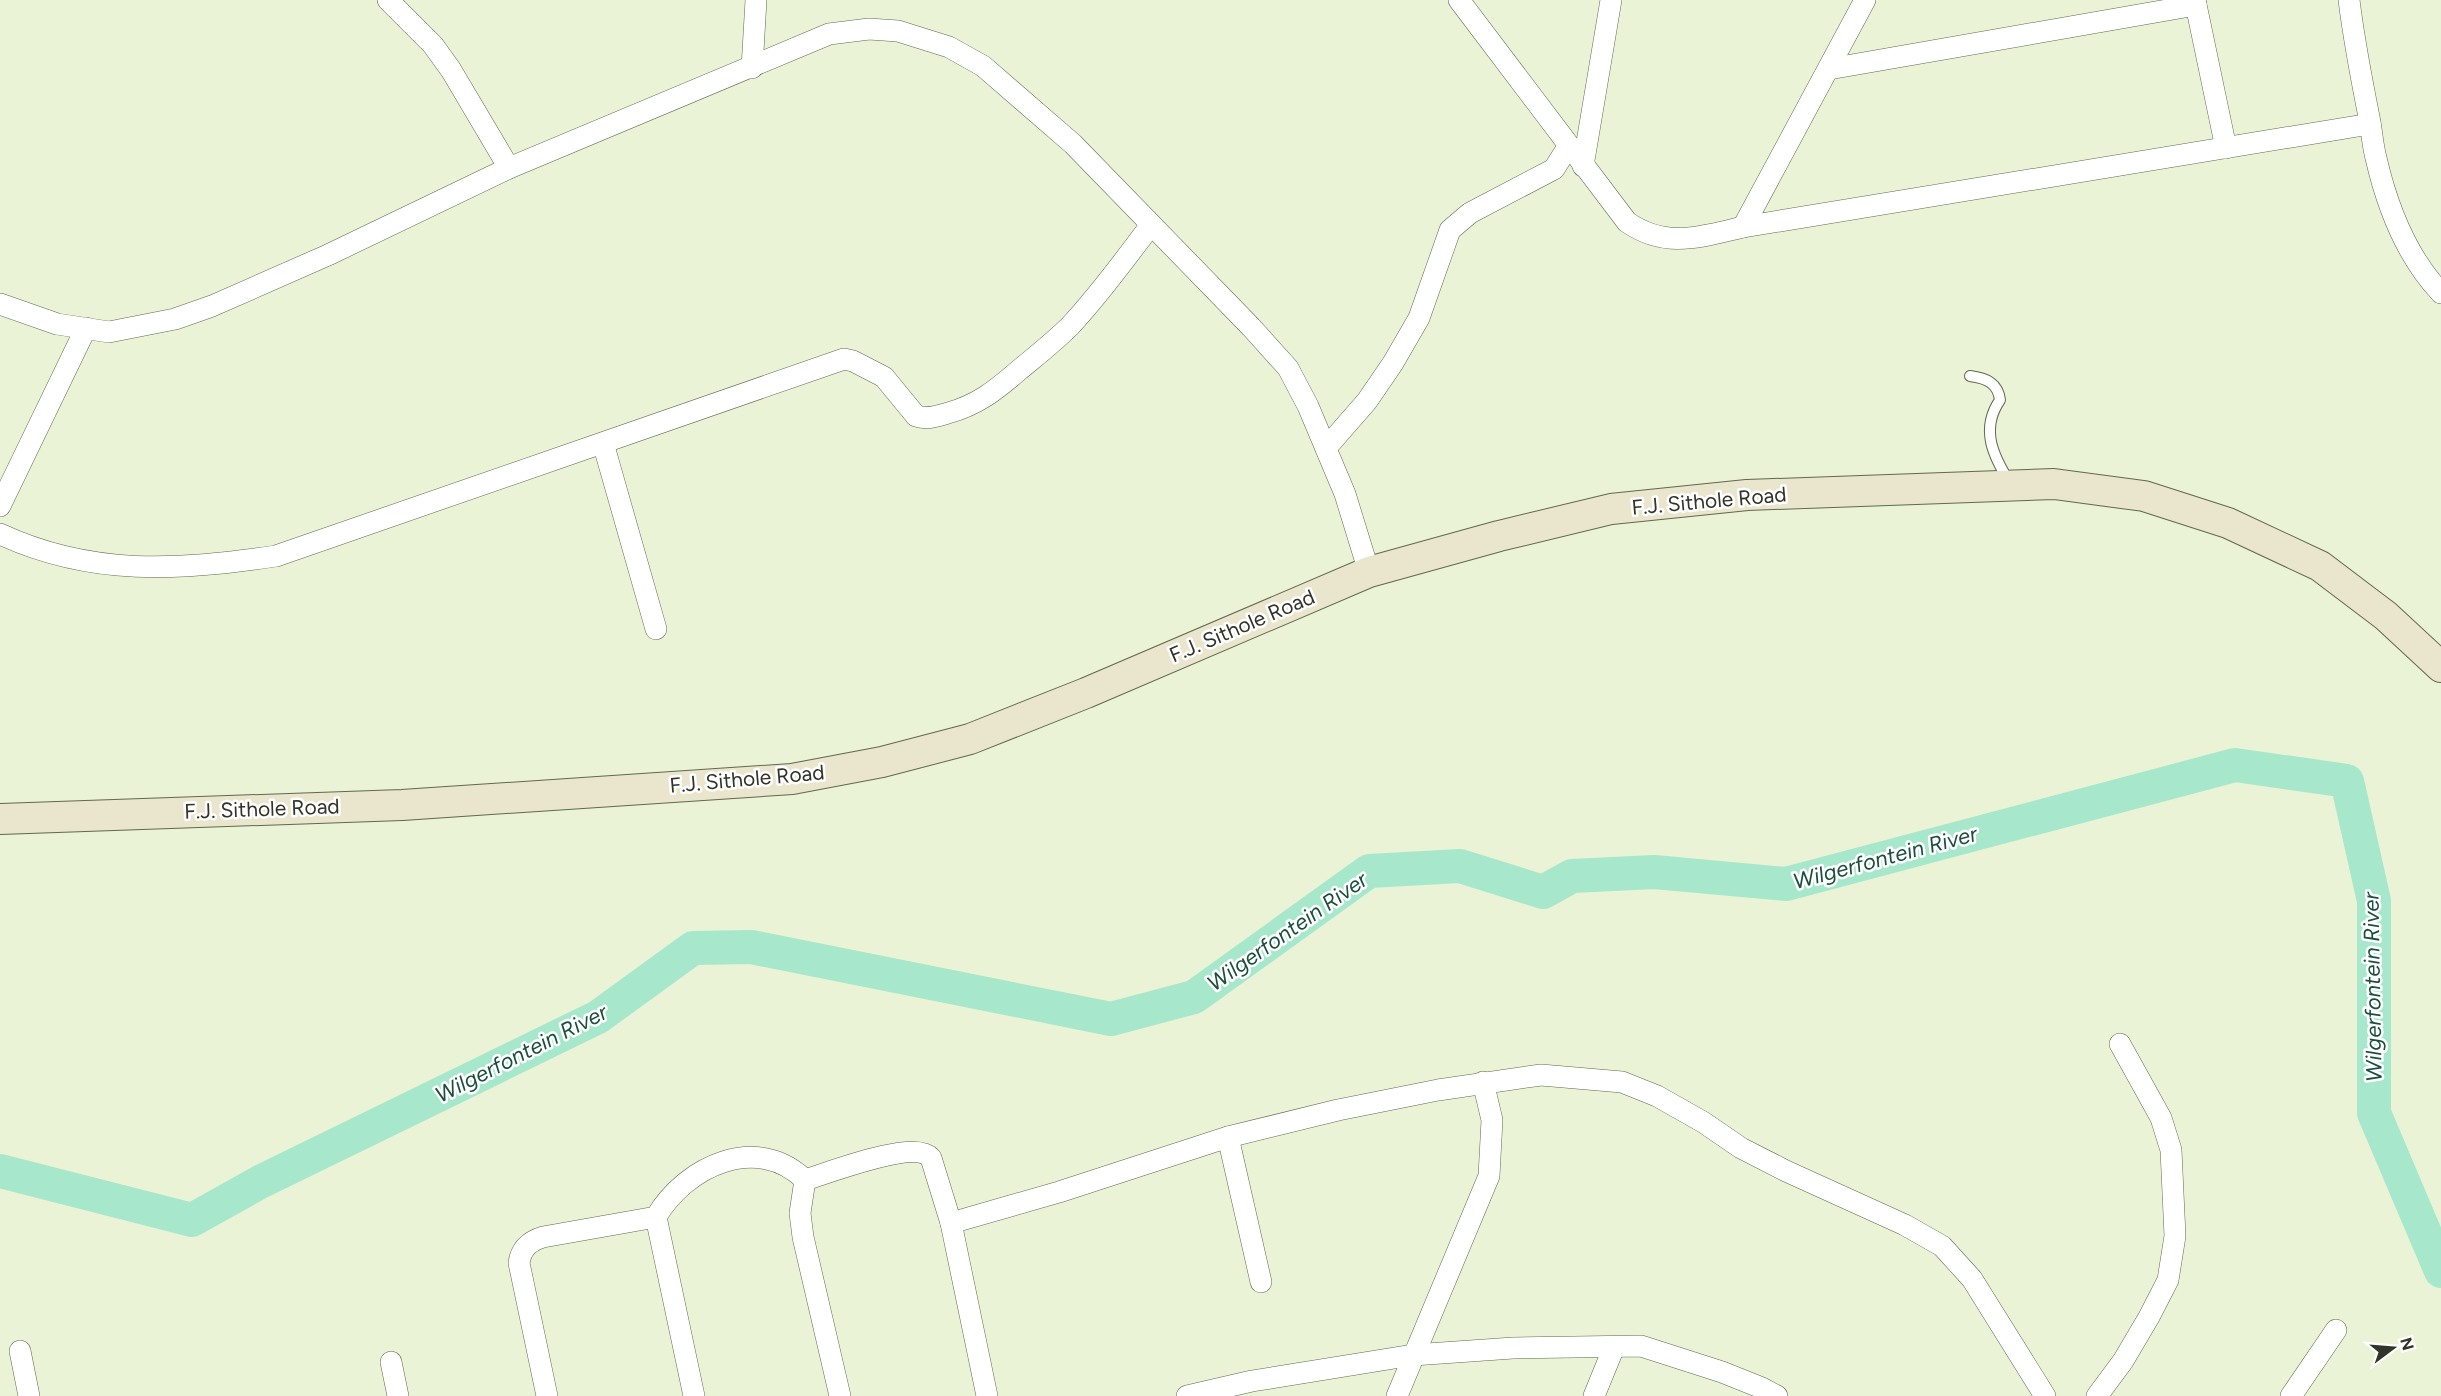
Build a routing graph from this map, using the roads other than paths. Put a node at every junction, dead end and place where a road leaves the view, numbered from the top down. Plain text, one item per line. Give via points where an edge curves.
1 (388, 0) edge
2 (756, 0) edge
3 (1611, 0) edge
4 (1865, 0) edge
5 (2349, 0) edge
6 (2196, 3) edge
7 (1468, 5) edge
8 (752, 68) junction
9 (1829, 69) junction
10 (2370, 124) junction
11 (1568, 147) junction
12 (2226, 148) junction
13 (1583, 166) junction
14 (509, 168) junction
15 (1151, 225) junction
16 (1743, 227) junction
17 (2441, 293) edge
18 (0, 304) edge
19 (86, 328) junction
20 (1970, 375) dead end
21 (603, 443) junction
22 (1326, 448) junction
23 (2012, 486) junction
24 (0, 506) edge
25 (0, 534) edge
26 (1369, 572) junction
27 (656, 629) dead end
28 (2441, 667) edge
29 (0, 819) edge
30 (2120, 1044) dead end
31 (1483, 1082) junction
32 (1228, 1137) junction
33 (805, 1180) junction
34 (656, 1217) junction
35 (951, 1223) junction
36 (1261, 1282) dead end
37 (2336, 1330) dead end
38 (1614, 1347) junction
39 (20, 1351) dead end
40 (1413, 1355) junction
41 (391, 1362) dead end
42 (29, 1396) edge
43 (398, 1396) edge
44 (548, 1396) edge
45 (694, 1396) edge
46 (840, 1396) edge
47 (987, 1396) edge
48 (1187, 1396) edge
49 (1397, 1396) edge
50 (1594, 1396) edge
51 (1776, 1396) edge
52 (2045, 1396) edge
53 (2097, 1396) edge
54 (2291, 1396) edge

1 - 14 street via 433,45
2 - 8 street
3 - 13 street
4 - 9 street
5 - 10 street
6 - 9 street
6 - 12 street
7 - 11 street
8 - 14 street
8 - 15 street via 829,34 869,28 898,31 949,47 982,66 1073,144
9 - 16 street
10 - 12 street
10 - 17 street via 2392,211 2410,252
11 - 13 street
11 - 22 street via 1554,169 1470,213 1450,230 1419,318 1367,401
12 - 16 street
13 - 16 street via 1627,222 1654,237 1693,239
14 - 19 street via 212,306 175,319 109,332
15 - 21 street via 1070,326 994,392 964,409 919,418 884,377 844,360
15 - 22 street via 1288,368
18 - 19 street via 57,324
19 - 24 street
20 - 23 lane via 1984,378 1999,391 2000,400 1989,425 1991,447
21 - 25 street via 276,556 238,562 125,568 32,549
21 - 27 street
22 - 26 street
23 - 26 street, F.J. Sithole Road via 1747,495 1611,509
23 - 28 street, F.J. Sithole Road via 2054,484 2144,495 2228,523 2320,566 2386,616
26 - 29 street, F.J. Sithole Road via 970,739 882,762 792,779 402,805
30 - 53 street via 2161,1118 2171,1150 2175,1236 2168,1280 2150,1317
31 - 32 street via 1338,1110
31 - 40 street via 1492,1120 1489,1176
31 - 52 street via 1541,1075 1622,1082 1657,1096 1786,1171 1905,1225 1942,1246 1972,1279
32 - 35 street
32 - 36 street
33 - 34 street via 782,1162 737,1157 687,1180
33 - 35 street via 894,1154 922,1152 931,1158
33 - 46 street via 800,1213 803,1237
34 - 44 street via 543,1237 528,1244 521,1253 519,1263
34 - 45 street
35 - 47 street
37 - 54 street
38 - 40 street via 1513,1348
38 - 50 street
38 - 51 street via 1641,1346 1677,1356
39 - 42 street
40 - 48 street via 1252,1381
40 - 49 street
41 - 43 street

